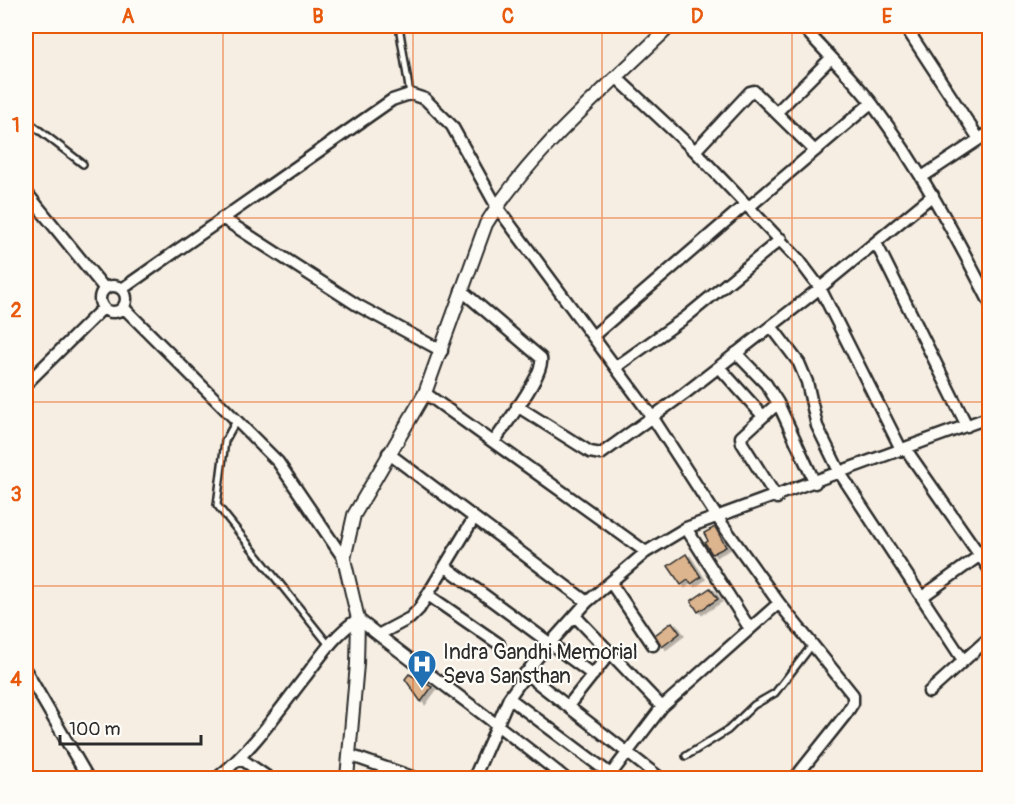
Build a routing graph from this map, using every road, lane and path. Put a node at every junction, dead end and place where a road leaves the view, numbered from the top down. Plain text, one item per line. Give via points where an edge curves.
1 (399, 26) edge
2 (670, 26) edge
3 (802, 26) edge
4 (905, 26) edge
5 (831, 58) junction
6 (617, 78) junction
7 (410, 94) junction
8 (871, 103) junction
9 (778, 111) junction
10 (26, 120) edge
11 (990, 132) edge
12 (979, 139) junction
13 (695, 151) junction
14 (815, 151) junction
15 (83, 164) dead end
16 (922, 177) junction
17 (26, 192) edge
18 (933, 195) junction
19 (747, 206) junction
20 (496, 207) junction
21 (222, 218) junction
22 (781, 238) junction
23 (876, 243) junction
24 (820, 288) junction
25 (105, 289) junction
26 (122, 289) junction
27 (461, 291) junction
28 (990, 303) edge
29 (103, 308) junction
30 (123, 308) junction
31 (771, 326) junction
32 (593, 336) junction
33 (442, 351) junction
34 (736, 353) junction
35 (616, 367) junction
36 (719, 367) junction
37 (26, 384) edge
38 (425, 393) junction
39 (778, 403) junction
40 (517, 406) junction
41 (763, 416) junction
42 (990, 417) edge
43 (653, 418) junction
44 (236, 421) junction
45 (967, 426) junction
46 (494, 442) junction
47 (903, 448) junction
48 (387, 453) junction
49 (840, 473) junction
50 (815, 483) junction
51 (777, 498) junction
52 (717, 517) junction
53 (474, 518) junction
54 (686, 528) junction
55 (646, 552) junction
56 (979, 556) junction
57 (344, 559) junction
58 (446, 567) junction
59 (990, 570) edge
60 (611, 584) junction
61 (428, 595) junction
62 (922, 597) junction
63 (587, 602) junction
64 (779, 603) junction
65 (575, 616) junction
66 (357, 619) junction
67 (750, 629) junction
68 (378, 635) junction
69 (990, 637) edge
70 (551, 643) junction
71 (499, 644) dead end
72 (813, 644) junction
73 (329, 645) junction
74 (653, 645) dead end
75 (610, 653) junction
76 (963, 660) junction
77 (26, 671) edge
78 (525, 673) junction
79 (593, 675) junction
80 (929, 692) dead end
81 (509, 698) junction
82 (568, 706) junction
83 (662, 707) junction
84 (499, 724) junction
85 (627, 753) junction
86 (349, 755) junction
87 (686, 756) dead end
88 (240, 758) junction
89 (88, 778) edge
90 (217, 778) edge
91 (269, 778) edge
92 (347, 778) edge
93 (416, 778) edge
94 (474, 778) edge
95 (565, 778) edge
96 (660, 778) edge
97 (795, 778) edge

1 - 7 lane
2 - 6 street
3 - 5 street
4 - 12 street
5 - 8 street
5 - 9 street
6 - 13 street
6 - 20 street
7 - 20 street via 425,99 452,126
7 - 21 street via 392,100
8 - 14 street
8 - 16 street
9 - 13 street via 760,94 750,92
9 - 14 street
10 - 15 lane
11 - 12 street
12 - 16 street
13 - 19 street
14 - 19 street
16 - 18 street
17 - 25 street
18 - 23 street
18 - 28 street
19 - 22 street
19 - 32 street
20 - 27 street
20 - 32 street
21 - 26 street
21 - 33 street via 357,305
22 - 24 street
22 - 35 street via 674,326
23 - 24 street
23 - 45 street
24 - 31 street
24 - 47 street
25 - 26 street
25 - 29 street via 100,300
26 - 30 street via 126,296
27 - 33 street
27 - 40 street via 542,358 536,377
29 - 30 street via 113,313
29 - 37 street
30 - 44 street
31 - 34 street
31 - 49 street via 800,363 817,426
32 - 35 street
33 - 38 street
34 - 36 street
34 - 39 street via 766,384
35 - 43 street
36 - 41 street
36 - 43 street
38 - 46 street
38 - 48 street via 404,432
39 - 41 street
39 - 50 street
40 - 43 street via 596,454
40 - 46 street
41 - 51 street via 745,430 742,443
42 - 45 street
43 - 52 street
44 - 57 street via 278,462
44 - 73 lane via 225,441 217,505
45 - 47 street
46 - 55 street
47 - 49 street
47 - 56 street
48 - 53 street
48 - 57 street via 354,515
49 - 50 street
49 - 62 street
50 - 51 street
51 - 52 street
52 - 54 street
52 - 64 street
53 - 58 street
53 - 63 street
54 - 55 street
54 - 67 street
55 - 60 street
56 - 59 street
56 - 62 street
57 - 66 street
58 - 61 street
58 - 70 street
60 - 63 street
60 - 74 street
61 - 68 street via 410,618
61 - 71 street
62 - 76 street
63 - 65 street
64 - 67 street
64 - 72 street
65 - 70 street
65 - 75 street
66 - 68 street
66 - 73 street
66 - 86 street
67 - 83 street
68 - 84 street
69 - 76 street
70 - 78 street
70 - 79 street
72 - 87 lane via 775,693 754,705 728,730
72 - 97 street via 848,686 853,703
73 - 88 street
75 - 79 street
75 - 83 street
76 - 80 street
77 - 89 street
78 - 81 street
78 - 82 street
79 - 82 street
81 - 84 street
81 - 85 street via 605,772 614,770
82 - 85 street
83 - 85 street
84 - 94 street
84 - 95 street
85 - 96 street
86 - 92 street
86 - 93 street
88 - 90 street
88 - 91 street

